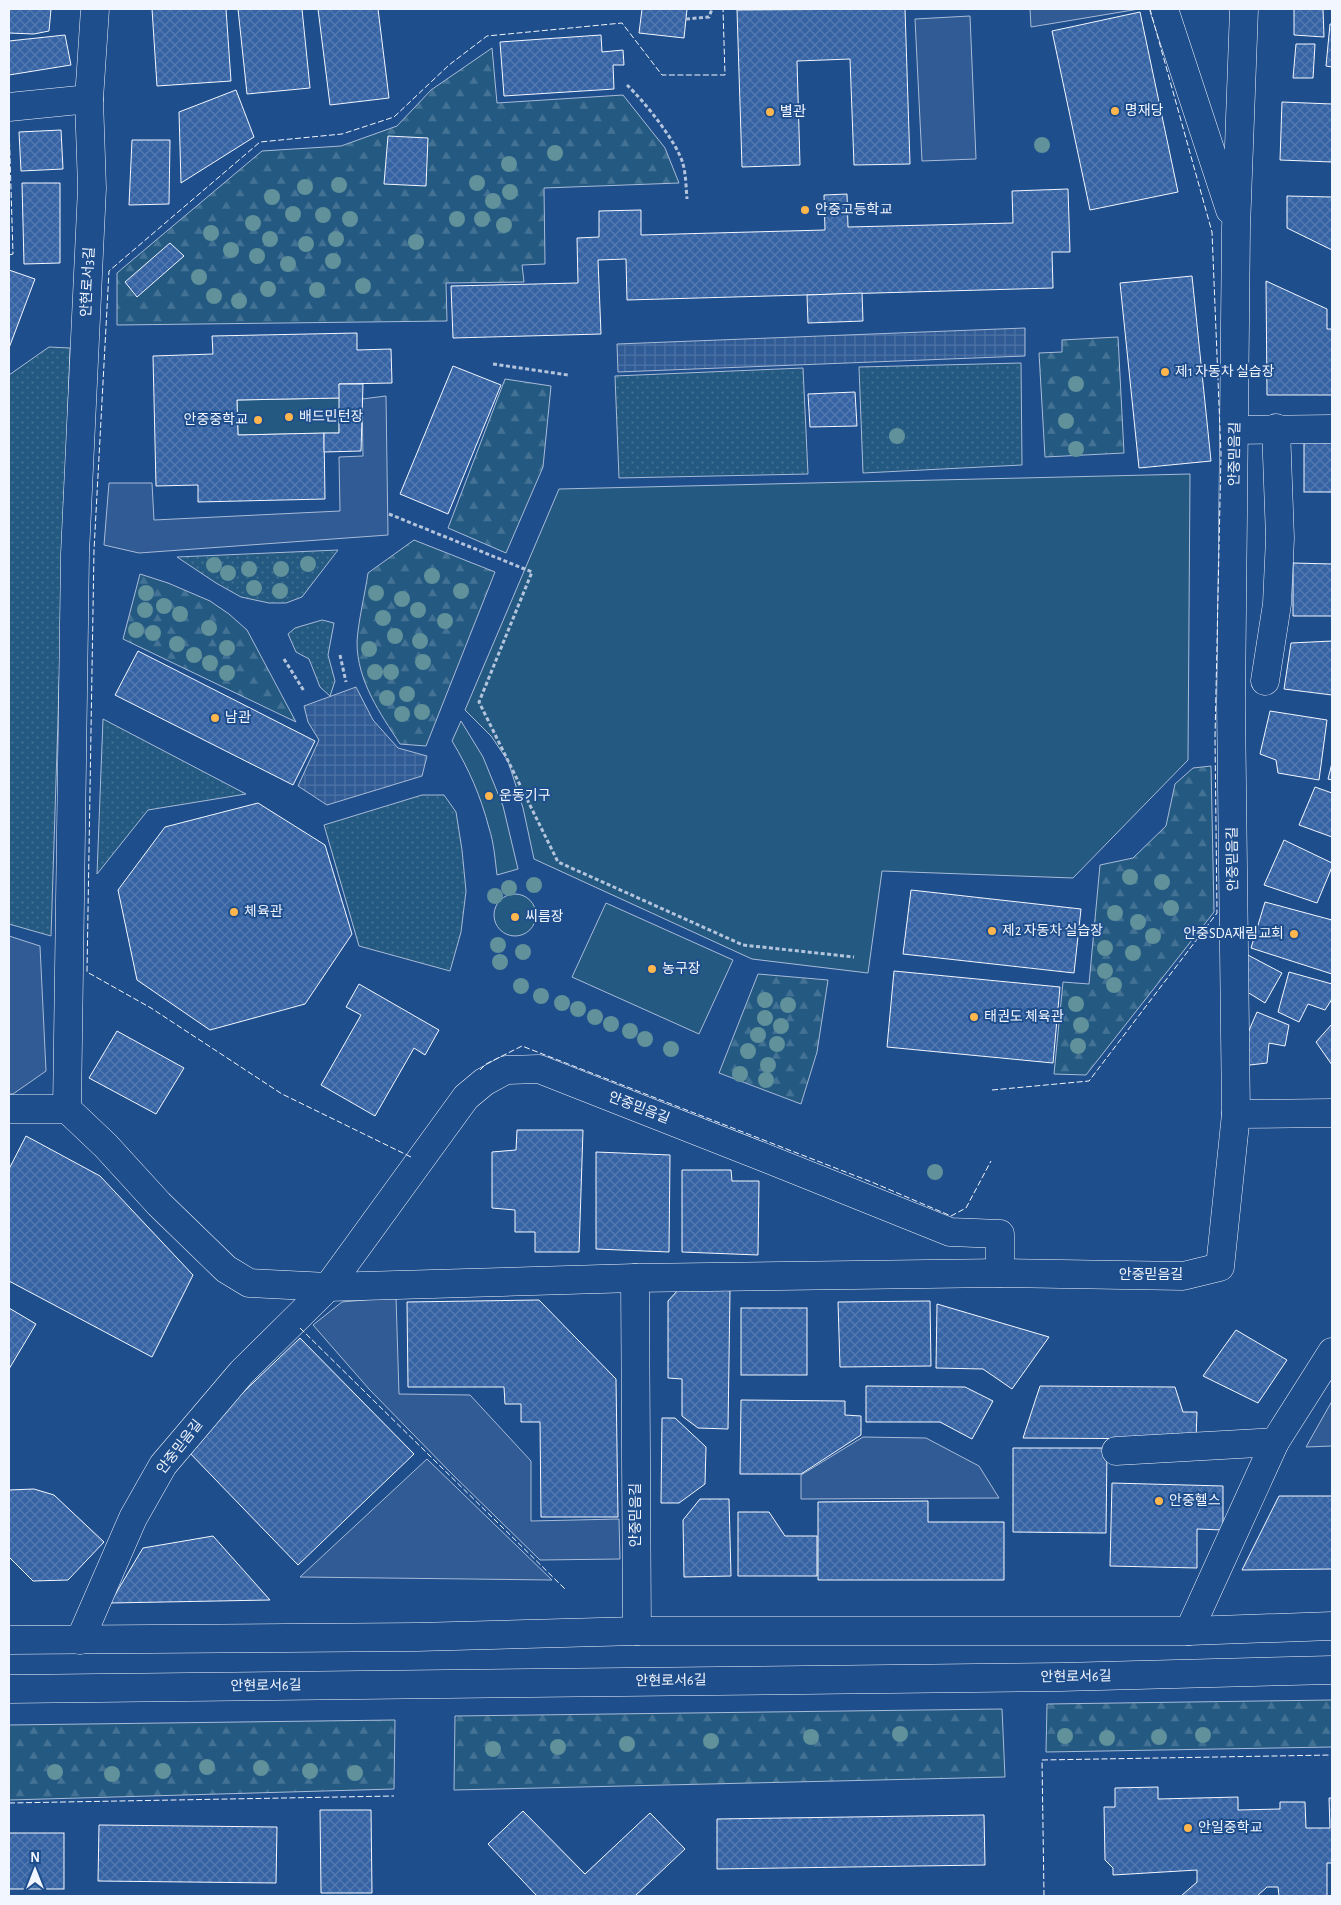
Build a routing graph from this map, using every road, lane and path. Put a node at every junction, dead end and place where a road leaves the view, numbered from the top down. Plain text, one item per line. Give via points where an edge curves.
1 (95, 9) edge
2 (712, 9) edge
3 (1164, 9) edge
4 (1244, 9) edge
5 (686, 19) dead end
6 (627, 85) dead end
7 (89, 99) junction
8 (9, 107) edge
9 (687, 199) dead end
10 (1236, 228) junction
11 (493, 364) dead end
12 (568, 374) dead end
13 (1276, 428) junction
14 (1332, 428) edge
15 (1235, 430) junction
16 (389, 514) dead end
17 (340, 655) dead end
18 (284, 659) dead end
19 (1264, 681) dead end
20 (346, 682) dead end
21 (304, 692) dead end
22 (854, 957) dead end
23 (9, 1109) edge
24 (67, 1109) junction
25 (1332, 1113) edge
26 (1236, 1114) junction
27 (1000, 1272) junction
28 (635, 1278) junction
29 (328, 1288) junction
30 (1332, 1352) edge
31 (1275, 1442) junction
32 (1116, 1451) dead end
33 (1332, 1626) edge
34 (636, 1631) junction
35 (1189, 1631) junction
36 (9, 1640) edge
37 (80, 1640) junction
38 (1332, 1670) edge
39 (9, 1689) edge

1 - 7 street, 안현로서3길
2 - 5 path via 709,17
3 - 10 street, 안중믿음길
4 - 10 street, 안중믿음길
6 - 9 path via 673,144 683,164
7 - 8 street
7 - 24 street, 안현로서3길 via 92,188 75,554
10 - 15 street, 안중믿음길
11 - 12 path
13 - 14 street
13 - 15 street
13 - 19 street via 1280,538 1277,604
15 - 26 street, 안중믿음길 via 1231,704
16 - 22 path via 532,572 479,702 558,862 743,945
17 - 20 path
18 - 21 path
23 - 24 street
24 - 29 street, 안중믿음길 via 226,1268 249,1283
25 - 26 street
26 - 27 street, 안중믿음길 via 1220,1267 1183,1276
27 - 28 street, 안중믿음길
27 - 29 street, 안중믿음길 via 1000,1234 950,1232 539,1068 506,1070 466,1097
28 - 29 street, 안중믿음길
28 - 34 street, 안중믿음길
29 - 37 street, 안중믿음길 via 242,1372 164,1464 133,1518
30 - 31 street
31 - 32 street
31 - 35 street
33 - 35 street
34 - 35 street
34 - 37 street
36 - 37 street
38 - 39 street, 안현로서6길 via 1061,1677

